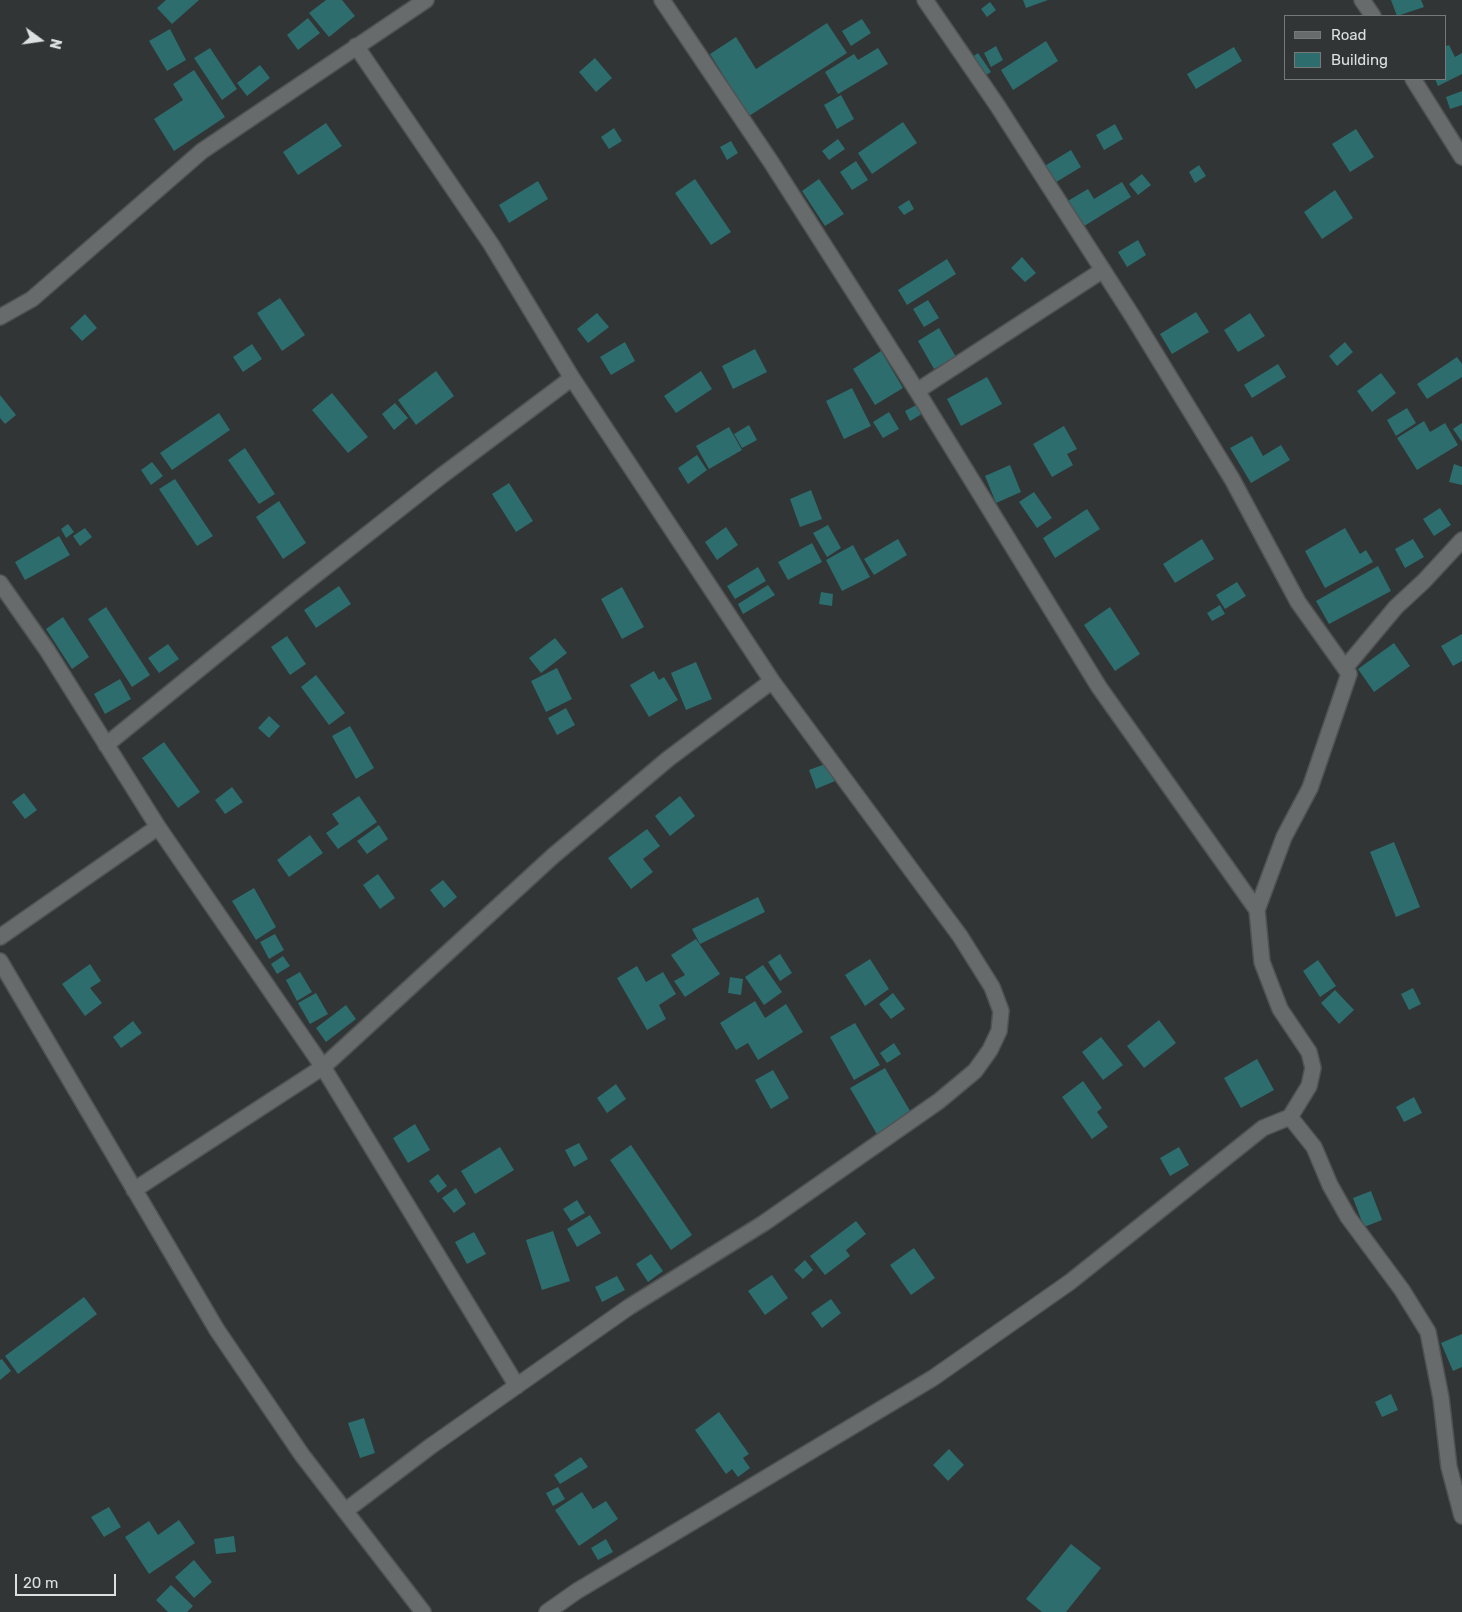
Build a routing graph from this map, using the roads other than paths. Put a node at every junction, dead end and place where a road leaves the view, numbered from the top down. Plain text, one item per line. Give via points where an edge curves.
1 (426, 0) edge
2 (662, 0) edge
3 (925, 0) edge
4 (1362, 0) edge
5 (1372, 15) edge
6 (356, 46) junction
7 (1414, 80) edge
8 (1462, 157) edge
9 (1103, 270) junction
10 (0, 317) edge
11 (572, 378) junction
12 (917, 391) junction
13 (1462, 540) edge
14 (0, 584) edge
15 (1345, 668) junction
16 (772, 681) junction
17 (106, 746) junction
18 (158, 827) junction
19 (1257, 910) junction
20 (0, 937) edge
21 (0, 961) edge
22 (323, 1067) junction
23 (1290, 1117) junction
24 (134, 1190) junction
25 (517, 1386) junction
26 (345, 1511) junction
27 (1462, 1516) edge
28 (423, 1612) edge
29 (547, 1612) edge

1 - 6 street
2 - 12 street via 771,162
3 - 9 street
4 - 5 street
6 - 10 street via 202,151 32,299
6 - 11 street via 491,244
7 - 8 street
9 - 12 street
9 - 15 street via 1232,479 1298,602
11 - 16 street
11 - 17 street via 440,477
12 - 19 street via 1099,687
13 - 15 street via 1390,613
14 - 17 street via 47,650
15 - 19 street via 1349,674 1313,779 1284,837
16 - 22 street via 668,760 553,856
16 - 25 street via 960,936 992,987 1001,1010 999,1031 975,1071 939,1101 764,1223 629,1307
17 - 18 street
18 - 20 street
18 - 22 street
19 - 23 street via 1262,962 1280,1009 1309,1052 1313,1068 1308,1086
21 - 24 street
22 - 24 street
22 - 25 street
23 - 27 street via 1314,1147 1348,1217 1402,1290 1428,1332 1441,1398 1449,1467
23 - 29 street via 1263,1128 1070,1282 933,1378
24 - 26 street via 218,1330 302,1455
25 - 26 street
26 - 28 street

